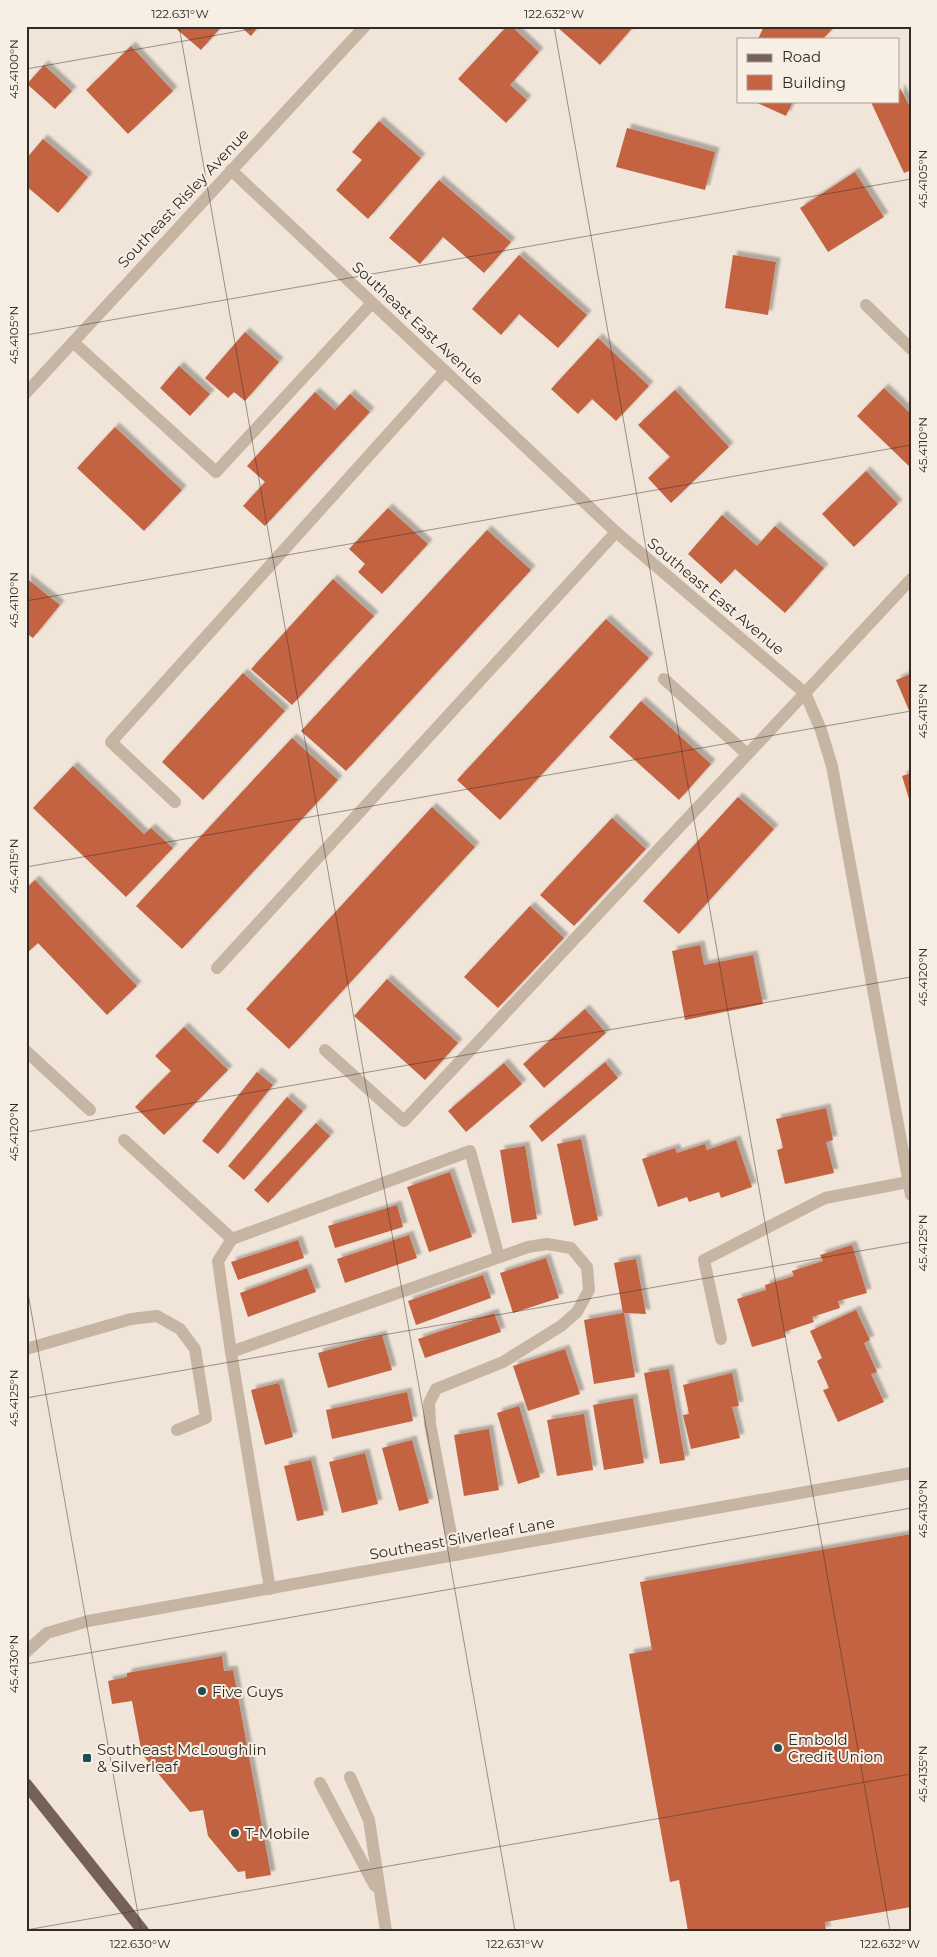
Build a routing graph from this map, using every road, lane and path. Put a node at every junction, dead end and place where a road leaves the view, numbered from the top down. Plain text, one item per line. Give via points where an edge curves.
1 (364, 26) edge
2 (231, 170) junction
3 (372, 303) junction
4 (866, 305) dead end
5 (73, 342) junction
6 (911, 349) edge
7 (445, 371) junction
8 (26, 393) edge
9 (616, 532) junction
10 (911, 579) edge
11 (664, 679) dead end
12 (805, 693) junction
13 (748, 754) junction
14 (175, 802) dead end
15 (217, 968) dead end
16 (325, 1050) dead end
17 (26, 1051) edge
18 (90, 1110) dead end
19 (124, 1140) dead end
20 (908, 1182) junction
21 (911, 1195) edge
22 (232, 1239) junction
23 (499, 1257) junction
24 (721, 1339) dead end
25 (26, 1349) edge
26 (231, 1352) junction
27 (177, 1430) dead end
28 (911, 1473) edge
29 (455, 1555) junction
30 (270, 1590) junction
31 (26, 1652) edge
32 (350, 1777) dead end
33 (320, 1783) dead end
34 (26, 1784) edge
35 (379, 1895) junction
36 (143, 1931) edge
37 (386, 1931) edge

1 - 2 street, Southeast Risley Avenue
2 - 3 street, Southeast East Avenue
2 - 5 street, Southeast Risley Avenue
3 - 5 street via 216,472
3 - 7 street, Southeast East Avenue
4 - 6 street
5 - 8 street, Southeast Risley Avenue
7 - 9 street, Southeast East Avenue
7 - 14 street via 111,742
9 - 12 street, Southeast East Avenue
9 - 15 street
10 - 12 street
11 - 13 street
12 - 13 street
12 - 20 street, Southeast East Avenue via 832,766
13 - 16 street via 404,1121
17 - 18 street
19 - 22 street
20 - 21 street, Southeast East Avenue
20 - 24 street via 825,1198 704,1260
22 - 23 street via 470,1151
22 - 26 street via 218,1261
23 - 26 street
23 - 29 street via 538,1245 571,1248 587,1267 589,1290 577,1312 537,1342 503,1362 436,1389 429,1404 430,1424
25 - 27 street via 131,1319 157,1316 180,1329 195,1349 206,1418
26 - 30 street
28 - 29 street, Southeast Silverleaf Lane
29 - 30 street, Southeast Silverleaf Lane
30 - 31 street, Southeast Silverleaf Lane via 70,1626 47,1633
32 - 35 street via 369,1820
33 - 35 street
34 - 36 main road
35 - 37 street

